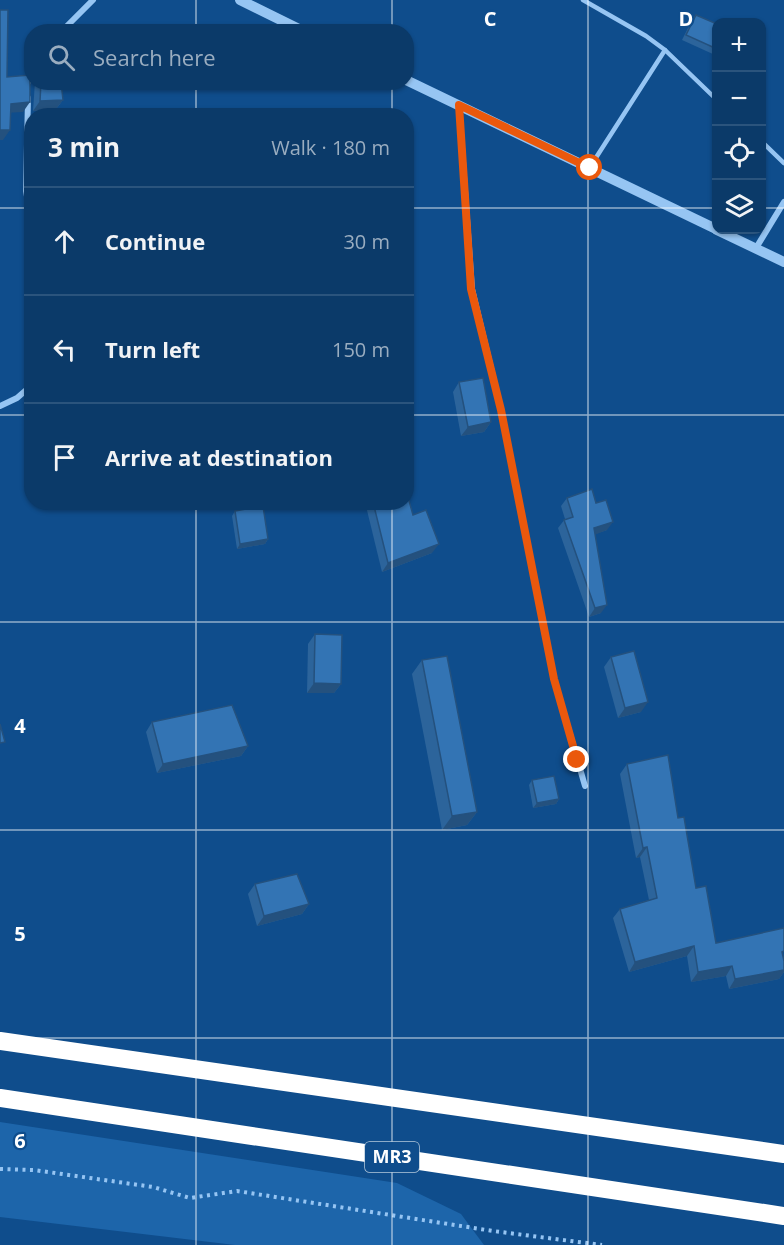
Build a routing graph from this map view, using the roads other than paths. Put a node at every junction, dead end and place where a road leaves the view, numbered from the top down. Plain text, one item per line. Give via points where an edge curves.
1 (93, 0) edge
2 (240, 0) edge
3 (583, 0) edge
4 (69, 24) edge
5 (289, 24) edge
6 (665, 50) junction
7 (414, 84) edge
8 (28, 90) edge
9 (712, 94) edge
10 (459, 105) junction
11 (27, 108) edge
12 (766, 146) edge
13 (784, 163) edge
14 (590, 168) junction
15 (784, 202) edge
16 (712, 227) edge
17 (727, 234) edge
18 (756, 248) junction
19 (784, 262) edge
20 (24, 392) edge
21 (0, 406) edge
22 (585, 786) dead end
23 (0, 1041) edge
24 (0, 1098) edge
25 (784, 1154) edge
26 (783, 1216) edge

1 - 4 street
2 - 5 street
3 - 6 lane
6 - 9 lane
6 - 14 lane
7 - 10 street
8 - 11 street
10 - 14 street
10 - 22 street via 471,289 501,410 554,679
12 - 13 lane
14 - 16 street
15 - 18 street
17 - 18 street
18 - 19 street
20 - 21 street
23 - 25 highway
24 - 26 highway, MR3

